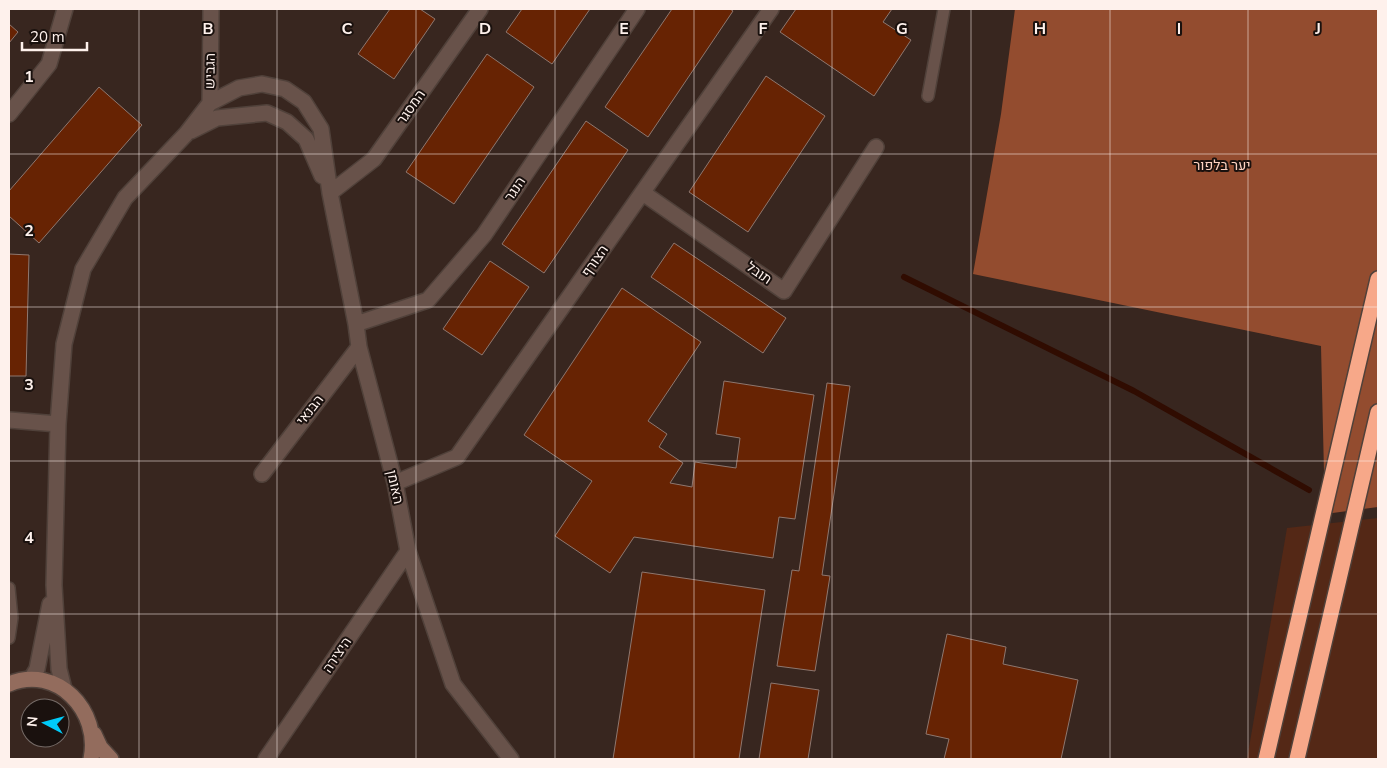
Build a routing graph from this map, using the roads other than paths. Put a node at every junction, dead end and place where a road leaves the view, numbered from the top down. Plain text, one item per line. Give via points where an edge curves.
1 (65, 9) edge
2 (211, 9) edge
3 (480, 9) edge
4 (637, 9) edge
5 (771, 9) edge
6 (944, 9) edge
7 (928, 96) dead end
8 (210, 103) junction
9 (9, 114) edge
10 (186, 134) junction
11 (876, 147) dead end
12 (330, 193) junction
13 (643, 193) junction
14 (1378, 280) edge
15 (356, 324) junction
16 (359, 347) junction
17 (1378, 412) edge
18 (9, 420) edge
19 (58, 424) junction
20 (262, 474) dead end
21 (395, 483) junction
22 (408, 551) junction
23 (54, 585) junction
24 (9, 588) edge
25 (9, 638) edge
26 (32, 679) junction
27 (9, 684) edge
28 (64, 689) junction
29 (92, 731) junction
30 (91, 759) edge
31 (111, 759) edge
32 (266, 759) edge
33 (511, 759) edge
34 (1266, 759) edge
35 (1297, 759) edge

1 - 9 street via 48,64
2 - 8 street, הגביש
3 - 12 street, המסגר via 374,159
4 - 15 street, הנגר via 484,235 428,300
5 - 13 street, הצורף
6 - 7 lane
8 - 10 street
8 - 12 street via 239,88 262,84 285,88 304,102 321,129
10 - 12 street via 217,118 268,113 287,122 306,139
10 - 19 street via 125,198 83,268 64,344
11 - 13 street, תובל via 784,291
12 - 15 street, האומן
13 - 21 street, הצורף via 457,457
14 - 34 highway
15 - 16 street, האומן
16 - 20 street, הבנאי
16 - 21 street, האומן
17 - 35 highway
18 - 19 street
19 - 23 street
21 - 22 street, האומן
22 - 32 street, היצירה
22 - 33 street, האומן via 453,684
23 - 26 street
23 - 28 street
24 - 25 lane via 12,618
26 - 27 main road
26 - 28 main road
28 - 29 main road via 77,700
29 - 30 main road
29 - 31 main road

